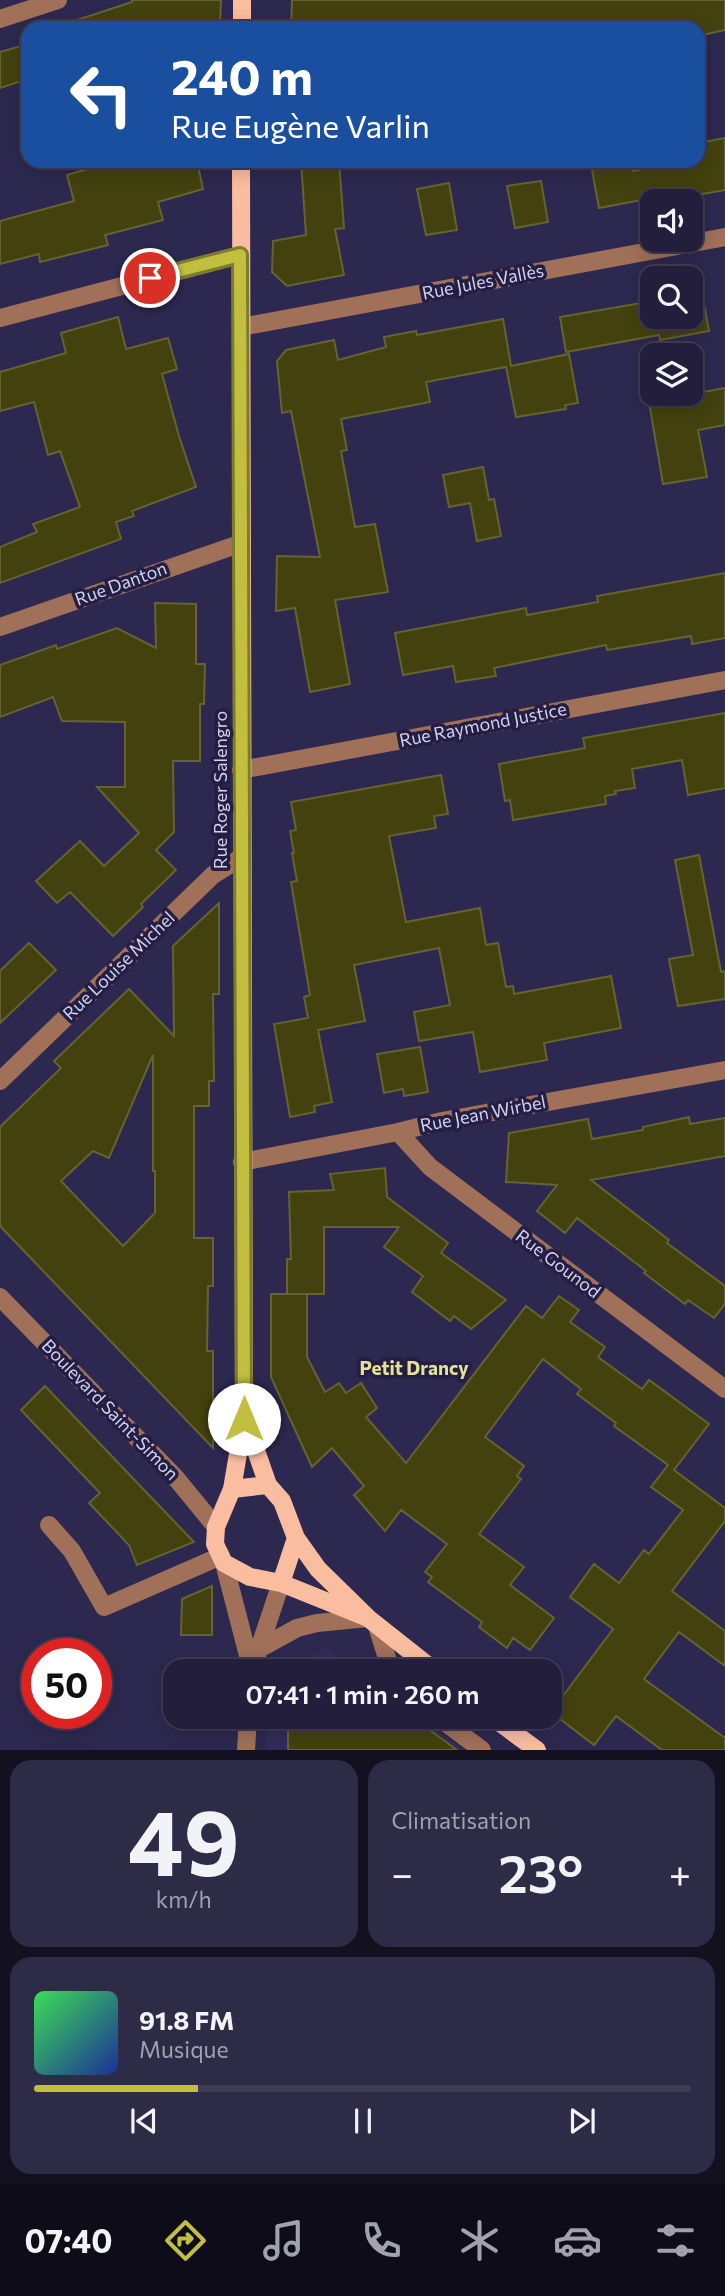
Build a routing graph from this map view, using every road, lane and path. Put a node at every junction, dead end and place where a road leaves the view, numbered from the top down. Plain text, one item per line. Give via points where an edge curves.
1 (58, 0) edge
2 (242, 0) edge
3 (0, 19) edge
4 (242, 21) edge
5 (241, 168) edge
6 (725, 237) edge
7 (240, 255) junction
8 (0, 318) edge
9 (241, 327) junction
10 (242, 542) junction
11 (0, 627) edge
12 (725, 680) edge
13 (241, 770) junction
14 (242, 857) junction
15 (725, 1070) edge
16 (0, 1080) edge
17 (398, 1132) junction
18 (242, 1162) junction
19 (0, 1297) edge
20 (725, 1389) edge
21 (244, 1419) junction
22 (268, 1485) junction
23 (232, 1489) junction
24 (49, 1525) dead end
25 (216, 1527) junction
26 (296, 1538) junction
27 (222, 1559) junction
28 (281, 1583) junction
29 (372, 1622) junction
30 (259, 1649) junction
31 (249, 1659) edge
32 (256, 1659) edge
33 (386, 1659) edge
34 (420, 1659) edge
35 (247, 1729) edge
36 (454, 1729) edge
37 (508, 1729) edge
38 (246, 1750) edge
39 (482, 1750) edge
40 (537, 1750) edge

1 - 3 street
2 - 4 main road
5 - 7 main road, Rue Roger Salengro
6 - 9 street, Rue Jules Vallès
7 - 8 street
7 - 9 main road, Rue Roger Salengro
9 - 10 main road, Rue Roger Salengro
10 - 11 street, Rue Danton
10 - 13 main road, Rue Roger Salengro
12 - 13 street, Rue Raymond Justice
13 - 14 main road, Rue Roger Salengro
14 - 16 street, Rue Louise Michel via 213,875
14 - 18 main road, Rue Roger Salengro
15 - 17 street, Rue Jean Wirbel
17 - 18 street, Rue Jean Wirbel
17 - 20 street, Rue Gounod via 430,1167
18 - 21 main road, Rue Roger Salengro
19 - 25 street, Boulevard Saint-Simon via 175,1477
21 - 22 main road, Rue Roger Salengro
21 - 23 main road, Rue Roger Salengro
22 - 23 main road
22 - 26 main road via 282,1501
23 - 25 main road
24 - 27 street via 72,1551 104,1608
25 - 27 main road via 215,1544
26 - 28 main road
26 - 29 main road via 318,1569
27 - 28 main road via 250,1577
27 - 31 street
28 - 29 main road
28 - 30 street
29 - 30 street via 317,1623 297,1628
29 - 33 street
29 - 34 main road
30 - 32 street
35 - 38 street
36 - 39 street
37 - 40 main road

